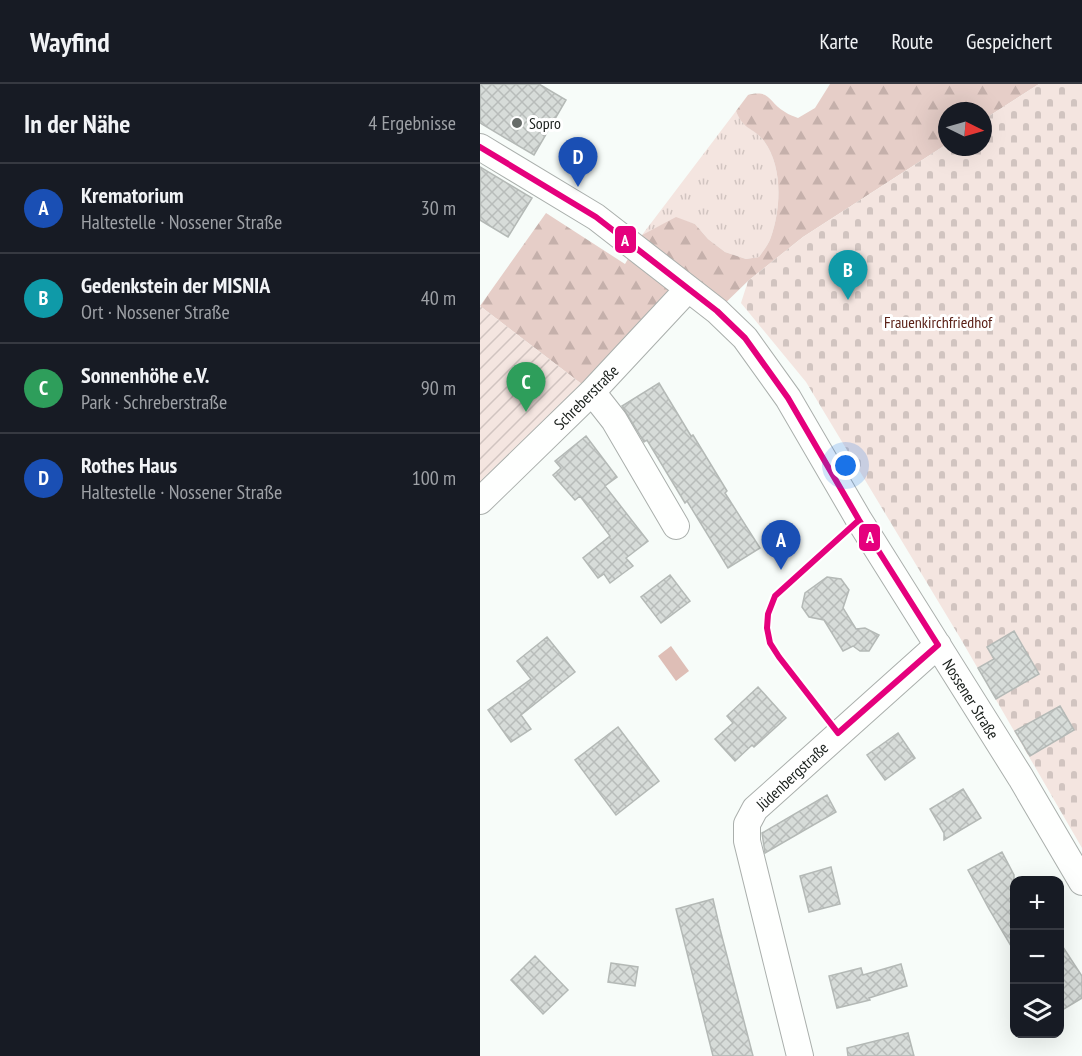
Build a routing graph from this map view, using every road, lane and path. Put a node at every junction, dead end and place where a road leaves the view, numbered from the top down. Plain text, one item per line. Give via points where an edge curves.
1 (480, 147) edge
2 (688, 289) junction
3 (592, 392) junction
4 (480, 501) edge
5 (676, 526) dead end
6 (938, 645) junction
7 (1082, 882) edge
8 (800, 1056) edge

1 - 2 street, Nossener Straße via 596,218
2 - 3 street, Schreberstraße
2 - 6 street, Nossener Straße via 745,338 788,398
3 - 4 street, Schreberstraße
3 - 5 street via 614,420
6 - 7 street, Nossener Straße
6 - 8 street, Jüdenbergstraße via 755,808 747,825 747,841

